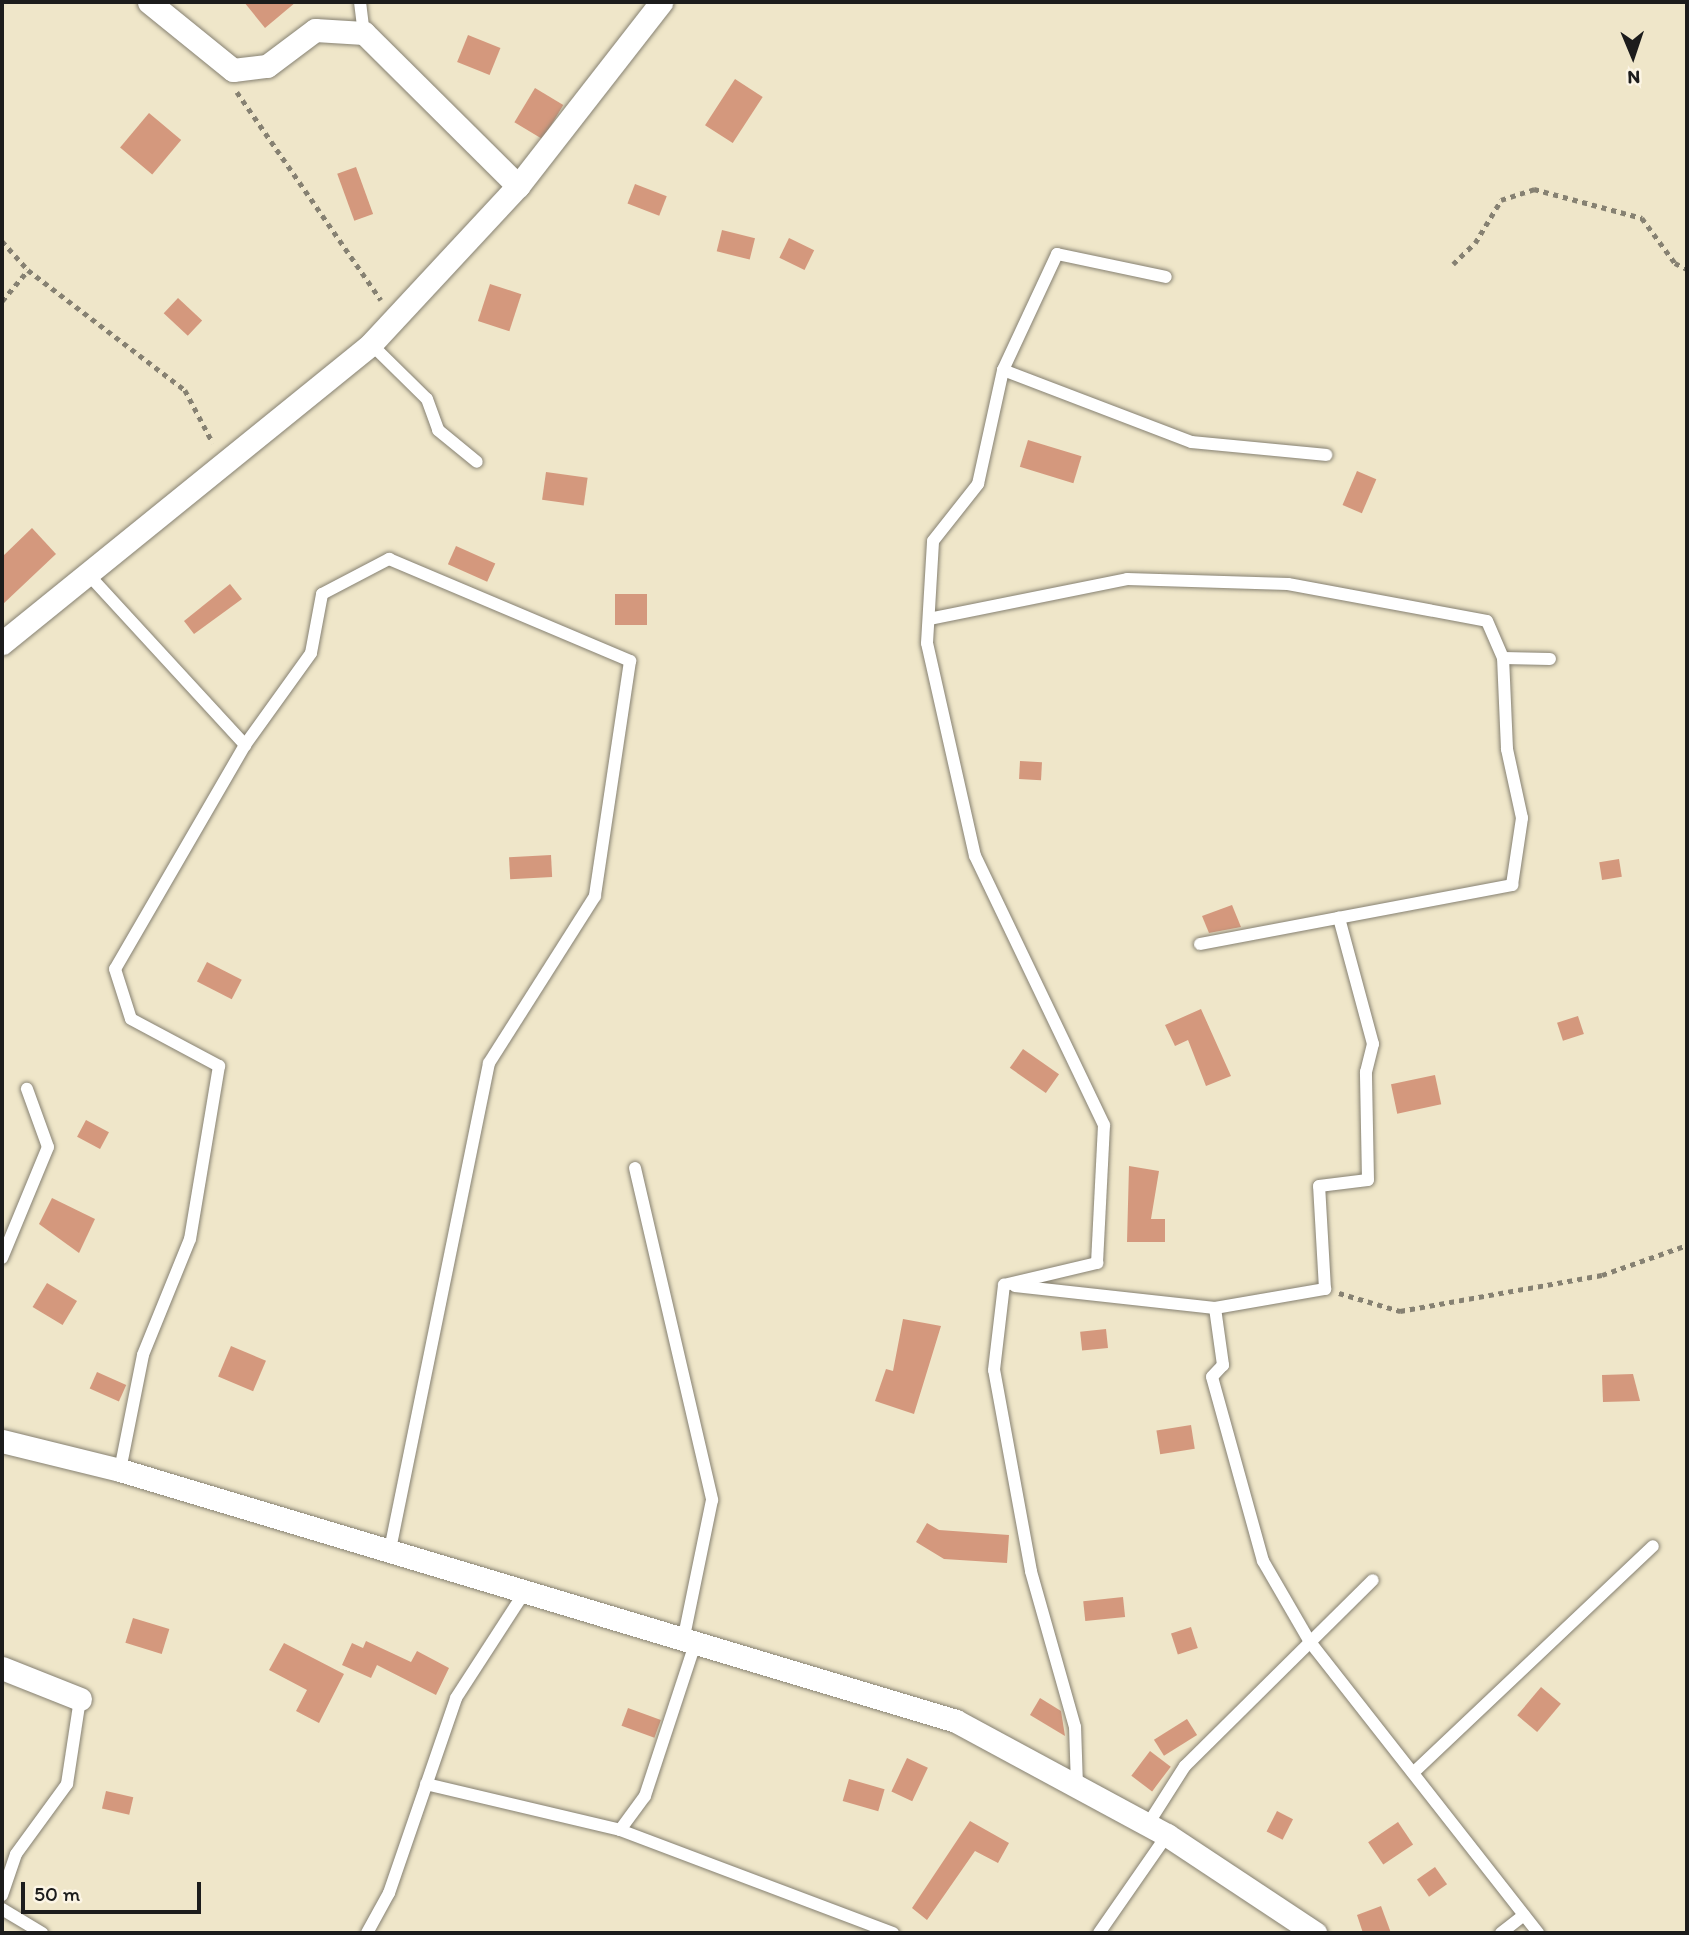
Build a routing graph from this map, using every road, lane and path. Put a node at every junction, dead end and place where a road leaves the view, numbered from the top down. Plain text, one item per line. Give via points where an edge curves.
1 (149, 2) edge
2 (360, 2) edge
3 (662, 2) edge
4 (364, 33) junction
5 (233, 70) junction
6 (518, 187) junction
7 (2, 241) edge
8 (1453, 264) dead end
9 (1687, 269) edge
10 (28, 270) junction
11 (1166, 277) dead end
12 (2, 301) edge
13 (393, 317) junction
14 (371, 344) junction
15 (1003, 370) junction
16 (1326, 455) dead end
17 (223, 461) junction
18 (477, 463) dead end
19 (87, 573) junction
20 (929, 619) junction
21 (2, 643) edge
22 (1503, 659) junction
23 (1550, 659) dead end
24 (245, 745) junction
25 (1339, 918) junction
26 (1200, 944) dead end
27 (27, 1089) dead end
28 (635, 1168) dead end
29 (1687, 1245) edge
30 (2, 1258) edge
31 (1004, 1285) junction
32 (1325, 1289) junction
33 (1215, 1308) junction
34 (2, 1441) edge
35 (120, 1470) junction
36 (1653, 1546) dead end
37 (390, 1551) junction
38 (1373, 1580) dead end
39 (526, 1590) junction
40 (689, 1642) junction
41 (1310, 1642) junction
42 (2, 1668) edge
43 (80, 1699) joint
44 (1413, 1773) junction
45 (426, 1784) junction
46 (1077, 1786) junction
47 (620, 1830) junction
48 (1157, 1830) junction
49 (2, 1895) edge
50 (2, 1909) edge
51 (1524, 1915) junction
52 (41, 1933) edge
53 (367, 1933) edge
54 (893, 1933) edge
55 (1099, 1933) edge
56 (1315, 1933) edge
57 (1500, 1933) edge
58 (1538, 1933) edge

1 - 5 street
2 - 4 lane
3 - 6 street
4 - 5 street via 315,30 267,66
4 - 6 street
5 - 13 path via 240,102
6 - 13 street
7 - 10 path
8 - 9 path via 1475,243 1501,200 1534,189 1642,218 1675,263
10 - 12 path
10 - 17 path via 185,390
11 - 15 lane via 1057,254
13 - 14 street
14 - 17 street
14 - 18 lane via 427,399 438,430
15 - 16 lane via 1192,442
15 - 20 lane via 978,484 933,541
17 - 19 street
19 - 21 street
19 - 24 lane
20 - 22 lane via 1127,579 1288,584 1487,621
20 - 31 lane via 927,643 975,856 1104,1125 1097,1263
22 - 23 lane
22 - 25 lane via 1507,750 1522,818 1513,885
24 - 35 lane via 114,969 131,1019 219,1066 190,1239 143,1355
24 - 37 lane via 312,653 322,594 389,559 630,661 595,896 489,1063
25 - 26 lane
25 - 32 lane via 1373,1044 1366,1072 1368,1180 1320,1186
27 - 30 lane via 48,1147
28 - 40 lane via 712,1500
29 - 32 path via 1602,1275 1400,1311
31 - 33 lane
31 - 46 lane via 994,1370 1031,1571 1075,1727
32 - 33 lane
33 - 41 lane via 1223,1365 1212,1377 1263,1561
34 - 35 street
35 - 37 street
36 - 44 lane
37 - 39 street
38 - 41 lane
39 - 40 street
39 - 45 lane via 456,1698
40 - 46 street via 956,1721
40 - 47 lane via 645,1796
41 - 44 lane
41 - 48 lane via 1185,1766
42 - 43 street
43 - 49 lane via 67,1784 16,1854
44 - 51 lane
45 - 47 lane
45 - 53 lane via 388,1893
46 - 48 street
47 - 54 lane
48 - 55 lane
48 - 56 street
50 - 52 lane
51 - 57 lane
51 - 58 lane

